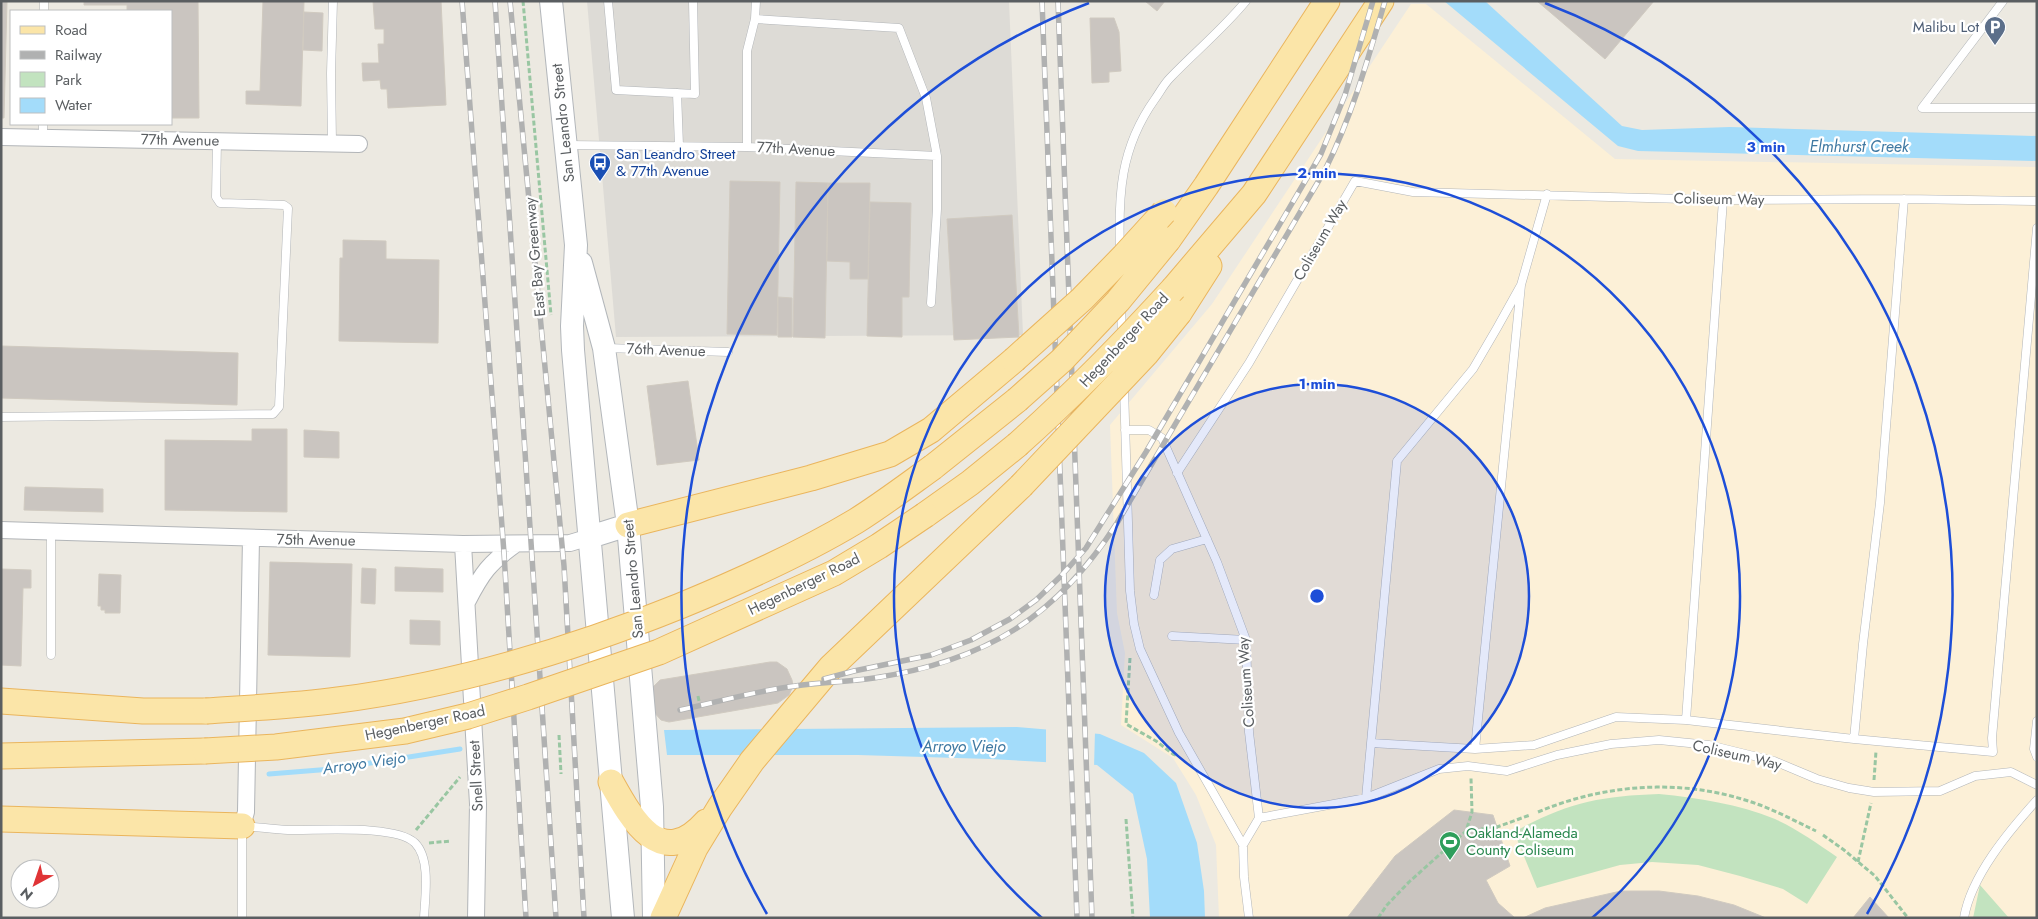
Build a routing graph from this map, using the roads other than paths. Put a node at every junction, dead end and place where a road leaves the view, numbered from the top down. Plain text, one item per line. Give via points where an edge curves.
1 (333, 1) edge
2 (551, 1) edge
3 (608, 1) edge
4 (693, 1) edge
5 (756, 1) edge
6 (1246, 1) edge
7 (1328, 1) edge
8 (1381, 1) edge
9 (2003, 1) edge
10 (755, 20) junction
11 (677, 93) junction
12 (2037, 108) edge
13 (1242, 128) junction
14 (43, 131) edge
15 (1, 137) edge
16 (216, 141) junction
17 (332, 143) junction
18 (359, 144) dead end
19 (566, 145) junction
20 (679, 146) junction
21 (747, 147) junction
22 (937, 156) junction
23 (1254, 194) junction
24 (1547, 194) junction
25 (1904, 199) junction
26 (1722, 200) junction
27 (2037, 201) edge
28 (2037, 228) edge
29 (576, 245) junction
30 (1120, 275) dead end
31 (1121, 285) dead end
32 (1521, 285) junction
33 (931, 303) dead end
34 (604, 348) junction
35 (728, 352) dead end
36 (1123, 353) dead end
37 (1123, 363) dead end
38 (1, 417) edge
39 (1125, 430) junction
40 (1177, 473) junction
41 (628, 525) junction
42 (1, 530) edge
43 (51, 532) junction
44 (590, 537) junction
45 (250, 538) junction
46 (1207, 539) junction
47 (463, 544) junction
48 (516, 544) junction
49 (1154, 595) dead end
50 (466, 604) junction
51 (1172, 636) dead end
52 (1246, 640) junction
53 (51, 655) dead end
54 (1, 702) edge
55 (1686, 720) junction
56 (2037, 721) edge
57 (1854, 739) junction
58 (1371, 743) junction
59 (1475, 749) junction
60 (1, 756) edge
61 (2037, 756) edge
62 (611, 782) junction
63 (2037, 785) edge
64 (1366, 798) junction
65 (2037, 800) edge
66 (720, 807) junction
67 (1259, 818) junction
68 (1, 819) edge
69 (242, 826) junction
70 (653, 838) junction
71 (1242, 846) junction
72 (242, 918) edge
73 (424, 918) edge
74 (476, 918) edge
75 (623, 918) edge
76 (654, 918) edge
77 (663, 918) edge
78 (1249, 918) edge
79 (1964, 918) edge

1 - 17 lane
2 - 19 main road, San Leandro Street
3 - 11 lane via 616,90
4 - 11 lane via 695,94
5 - 10 lane
6 - 30 lane via 1228,23 1169,79 1141,118 1126,157 1120,185
7 - 13 main road, Hegenberger Road
8 - 23 main road, Hegenberger Road
9 - 12 lane via 1922,108
10 - 21 lane via 747,51
10 - 22 lane via 899,28 926,98
11 - 20 lane
13 - 41 main road, bridge via 1082,299 931,430 890,454 811,478
13 - 54 main road, Hegenberger Road, bridge via 1168,240 1118,301 1062,360 1017,400 933,467 858,520 706,596 578,644 514,663 402,690 339,700 206,710
14 - 15 street, 77th Avenue
14 - 16 street, 77th Avenue
16 - 17 street, 77th Avenue
16 - 38 lane via 216,197 220,203 284,205 288,208 279,407 273,414
17 - 18 street, 77th Avenue
19 - 20 lane, 77th Avenue
19 - 29 main road, San Leandro Street
20 - 21 lane, 77th Avenue
21 - 22 lane, 77th Avenue
22 - 33 lane
23 - 60 main road, Hegenberger Road, bridge via 1116,352 1017,445 970,483 879,546 834,573 784,596 659,652 468,716 405,731 276,747
23 - 66 main road, bridge via 1179,313 1146,354 1021,486 832,667 752,761
24 - 26 lane, Coliseum Way
24 - 32 lane
24 - 40 lane, Coliseum Way via 1413,192 1355,181 1249,363
25 - 26 lane, Coliseum Way
25 - 27 lane, Coliseum Way
25 - 57 lane via 1880,502
26 - 55 lane
28 - 57 lane via 1993,752
29 - 34 main road, San Leandro Street
29 - 44 main road, San Leandro Street via 573,350
31 - 36 lane
32 - 58 lane via 1473,369 1397,460
32 - 59 lane
34 - 35 lane, 76th Avenue
34 - 41 main road, San Leandro Street
37 - 39 lane
39 - 40 lane via 1149,430 1162,438
39 - 71 lane via 1130,591 1140,649 1179,733
40 - 46 lane, Coliseum Way
41 - 44 main road, 75th Avenue
41 - 70 main road, San Leandro Street
42 - 43 street, 75th Avenue
43 - 45 street, 75th Avenue
43 - 53 lane
44 - 48 street, 75th Avenue via 570,543
44 - 62 main road, San Leandro Street
45 - 47 street, 75th Avenue
45 - 69 street via 246,812
46 - 49 lane via 1172,549 1160,560
46 - 52 lane, Coliseum Way
47 - 48 street, 75th Avenue
47 - 50 street, Snell Street
48 - 50 street via 481,575
50 - 74 street, Snell Street via 478,804
51 - 52 lane
52 - 67 lane, Coliseum Way via 1249,732
55 - 57 lane
55 - 59 lane via 1616,717 1534,744
56 - 61 lane via 2034,749
58 - 59 lane
58 - 64 lane
62 - 70 main road via 637,824
62 - 75 main road, San Leandro Street
63 - 64 lane, Coliseum Way via 2011,772 1975,776 1940,790 1874,792 1817,779 1774,761 1709,745 1659,740 1611,744 1557,755 1507,771 1468,766 1439,768
64 - 67 lane, Coliseum Way
65 - 79 lane via 2015,825 1980,876
66 - 70 main road via 684,839 673,842
66 - 77 main road via 687,863
67 - 71 lane
68 - 69 main road
69 - 72 lane
69 - 73 lane via 386,832 404,836 416,844 426,873
70 - 76 main road, San Leandro Street
71 - 78 lane

